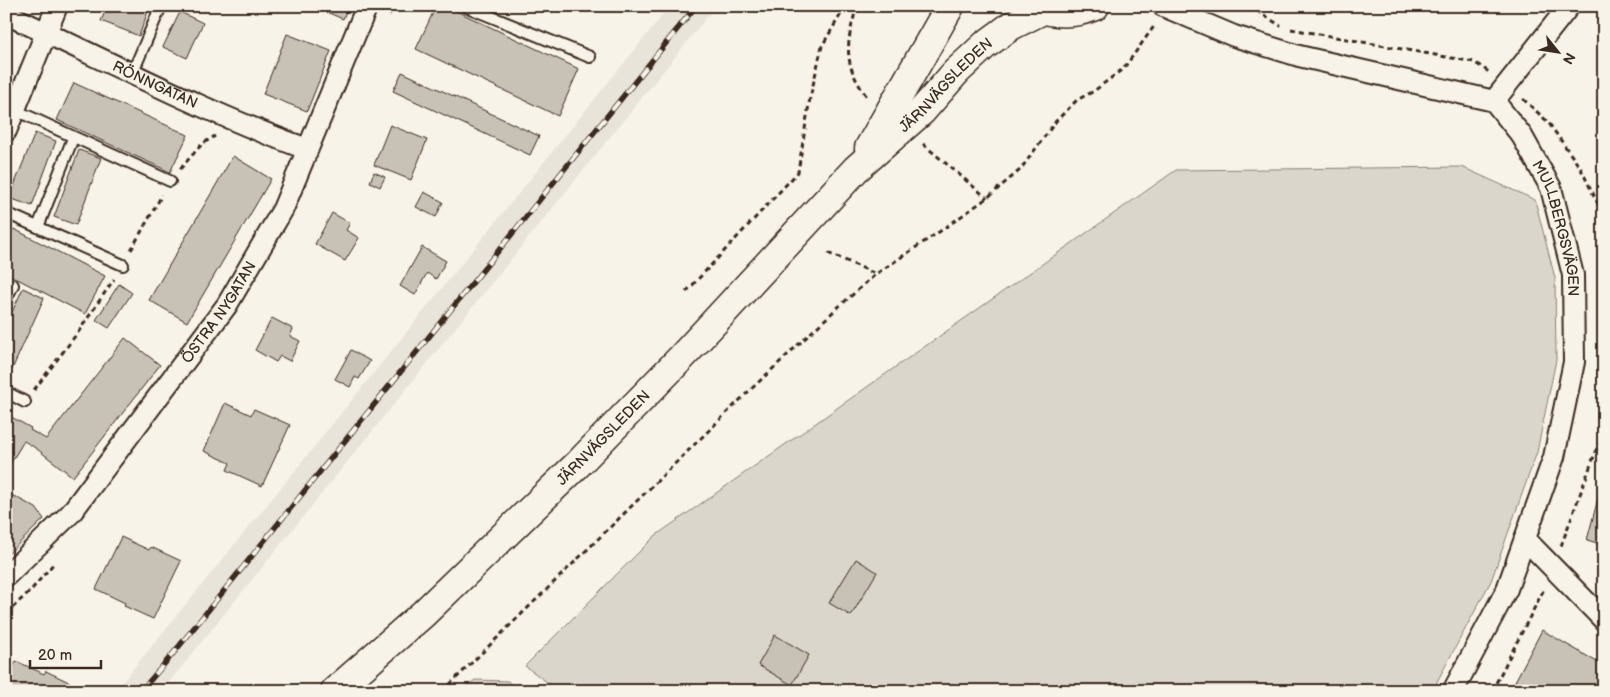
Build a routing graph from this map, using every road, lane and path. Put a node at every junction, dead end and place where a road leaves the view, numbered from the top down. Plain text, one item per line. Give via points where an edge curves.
1 (57, 6) edge
2 (161, 6) edge
3 (367, 6) edge
4 (465, 6) edge
5 (857, 6) edge
6 (950, 6) edge
7 (1095, 6) edge
8 (1250, 6) edge
9 (1569, 6) edge
10 (1038, 8) edge
11 (1165, 8) edge
12 (6, 14) edge
13 (47, 32) junction
14 (590, 57) dead end
15 (132, 74) junction
16 (1507, 84) junction
17 (870, 100) dead end
18 (1494, 101) junction
19 (15, 110) junction
20 (6, 131) edge
21 (73, 138) junction
22 (918, 139) dead end
23 (307, 148) junction
24 (856, 170) junction
25 (170, 181) dead end
26 (987, 198) junction
27 (6, 214) edge
28 (1604, 216) edge
29 (38, 227) junction
30 (828, 253) dead end
31 (124, 265) joint
32 (876, 274) junction
33 (13, 285) dead end
34 (686, 292) dead end
35 (6, 299) edge
36 (6, 392) edge
37 (25, 402) joint
38 (1525, 539) junction
39 (6, 576) edge
40 (1604, 620) edge
41 (334, 691) edge
42 (443, 691) edge
43 (1453, 691) edge

1 - 13 street
2 - 15 lane
3 - 23 street, ÖSTRA NYGATAN
4 - 14 lane
5 - 17 path via 849,36 848,58 860,87
5 - 34 path via 841,14 822,46 798,172
6 - 24 main road, JÄRNVÄGSLEDEN
7 - 10 main road via 1070,13
8 - 16 path via 1282,27 1474,62
9 - 16 street
10 - 24 main road, JÄRNVÄGSLEDEN via 985,45 922,111
11 - 18 street via 1234,36 1299,56
11 - 26 path via 1124,68 1077,100 1056,121 1020,170
12 - 13 street, RÖNNGATAN
13 - 15 street, RÖNNGATAN
13 - 19 street
15 - 23 street, RÖNNGATAN via 266,134
16 - 18 street
16 - 28 path via 1548,122 1580,169
18 - 38 street, MULLBERGSVÄGEN via 1522,136 1551,188 1574,275 1574,362 1554,457
19 - 20 street
19 - 21 lane
21 - 25 lane
21 - 29 lane
22 - 26 path
23 - 39 street, ÖSTRA NYGATAN via 283,209 227,306 71,513
24 - 41 main road, JÄRNVÄGSLEDEN via 577,465 423,614
26 - 32 path
27 - 29 lane
29 - 31 lane
30 - 32 path
31 - 37 path
32 - 42 path via 746,394
33 - 35 lane
36 - 37 lane
38 - 40 street
38 - 43 street, MULLBERGSVÄGEN via 1507,589

